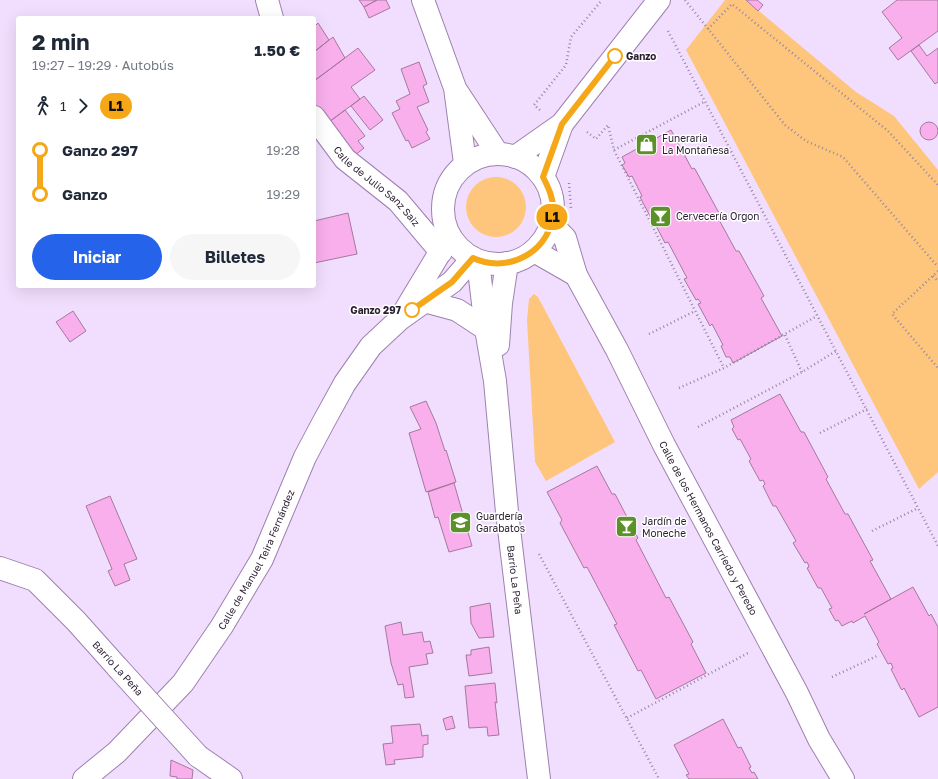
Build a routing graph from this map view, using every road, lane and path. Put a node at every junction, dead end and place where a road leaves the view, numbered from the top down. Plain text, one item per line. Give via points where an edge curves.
1 (267, 0) edge
2 (423, 0) edge
3 (602, 0) edge
4 (686, 0) edge
5 (657, 3) edge
6 (271, 16) edge
7 (708, 29) junction
8 (455, 88) junction
9 (704, 102) junction
10 (316, 120) edge
11 (565, 120) junction
12 (614, 150) junction
13 (507, 155) junction
14 (465, 163) junction
15 (569, 176) dead end
16 (543, 177) junction
17 (938, 185) edge
18 (572, 212) dead end
19 (551, 224) junction
20 (445, 244) junction
21 (534, 251) junction
22 (475, 259) junction
23 (507, 263) junction
24 (938, 267) edge
25 (938, 271) edge
26 (576, 275) junction
27 (933, 276) junction
28 (938, 281) edge
29 (424, 301) junction
30 (695, 311) junction
31 (817, 316) junction
32 (400, 319) junction
33 (486, 329) junction
34 (649, 334) dead end
35 (785, 335) junction
36 (836, 351) junction
37 (724, 368) junction
38 (938, 368) edge
39 (802, 372) junction
40 (495, 381) junction
41 (680, 388) dead end
42 (867, 409) junction
43 (698, 427) dead end
44 (820, 433) dead end
45 (918, 508) junction
46 (872, 531) dead end
47 (510, 544) junction
48 (938, 546) edge
49 (0, 568) edge
50 (769, 642) junction
51 (877, 656) dead end
52 (832, 677) dead end
53 (627, 718) junction
54 (84, 779) edge
55 (231, 779) edge
56 (539, 779) edge
57 (659, 779) edge
58 (843, 779) edge

1 - 6 street
2 - 8 street
3 - 11 path via 571,37 566,65 534,105
4 - 7 path
5 - 9 path
5 - 11 street
7 - 17 path via 732,4 888,131
7 - 24 path via 785,125 806,141 844,158
8 - 13 street
8 - 14 street
9 - 12 path
9 - 31 path
10 - 20 street, Calle de Julio Sanz Saiz via 346,159 398,201
11 - 12 path via 596,139 608,126
11 - 13 street
11 - 16 street
12 - 30 path
13 - 14 street via 479,156
13 - 16 street via 531,165
14 - 20 street via 447,187 443,204
15 - 18 path
16 - 19 street via 550,191 553,208
19 - 21 street via 544,240
19 - 26 street, Calle de los Hermanos Carriedo y Peredo via 565,238
20 - 22 street via 460,249
20 - 32 street, Calle de Manuel Teira Fernández
21 - 23 street via 522,259
21 - 26 street
22 - 23 street via 492,264
22 - 29 street, Calle de Manuel Teira Fernández via 452,282
22 - 33 street, Barrio La Peña
23 - 40 street, Barrio La Peña
25 - 27 path
26 - 50 street, Calle de los Hermanos Carriedo y Peredo
27 - 28 path
27 - 38 path via 892,314
29 - 32 street, Calle de Manuel Teira Fernández
29 - 33 street via 457,310
30 - 34 path
30 - 37 path
31 - 35 path
31 - 36 path
32 - 54 street, Calle de Manuel Teira Fernández via 371,346 345,383 305,457 262,559 183,684 117,752
33 - 40 street, Barrio La Peña
35 - 37 path
35 - 39 path
36 - 39 path
36 - 42 path
37 - 41 path
39 - 43 path
40 - 47 street, Barrio La Peña
42 - 44 path
42 - 45 path
45 - 46 path
45 - 48 path
47 - 53 path via 532,541
47 - 56 street, Barrio La Peña
49 - 55 street, Barrio La Peña, bridge via 35,580 76,621 198,756
50 - 53 path
50 - 58 street, Calle de los Hermanos Carriedo y Peredo via 819,739
51 - 52 path
53 - 57 path

